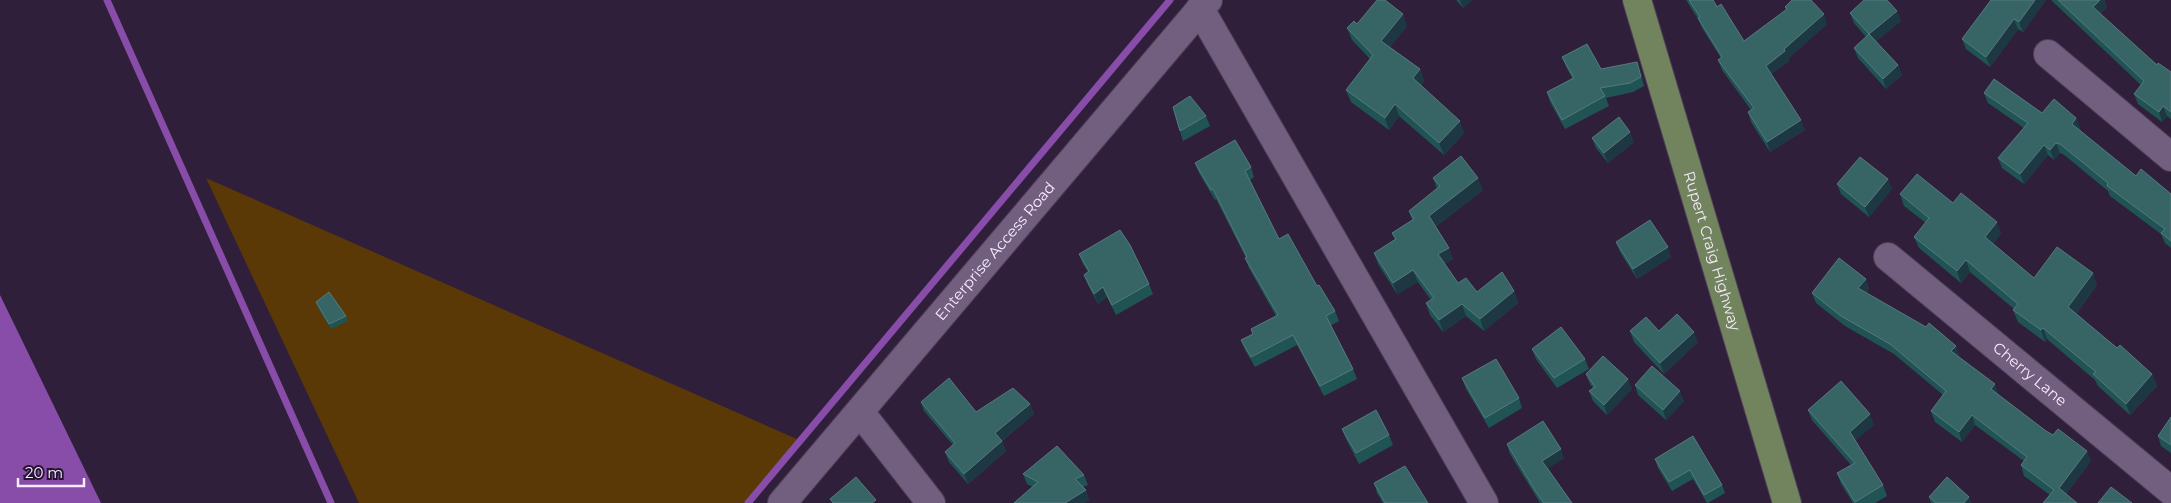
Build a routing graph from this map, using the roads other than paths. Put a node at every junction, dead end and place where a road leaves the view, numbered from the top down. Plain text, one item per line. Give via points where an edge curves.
1 (1637, 0) edge
2 (1204, 5) edge
3 (2048, 54) dead end
4 (2171, 156) edge
5 (1888, 257) dead end
6 (860, 412) junction
7 (2171, 491) edge
8 (782, 503) edge
9 (931, 503) edge
10 (1484, 503) edge
11 (1787, 503) edge

1 - 11 main road, Rupert Craig Highway
2 - 6 street, Enterprise Access Road
2 - 10 street
3 - 4 street
5 - 7 street, Cherry Lane
6 - 8 street, Enterprise Access Road
6 - 9 street

